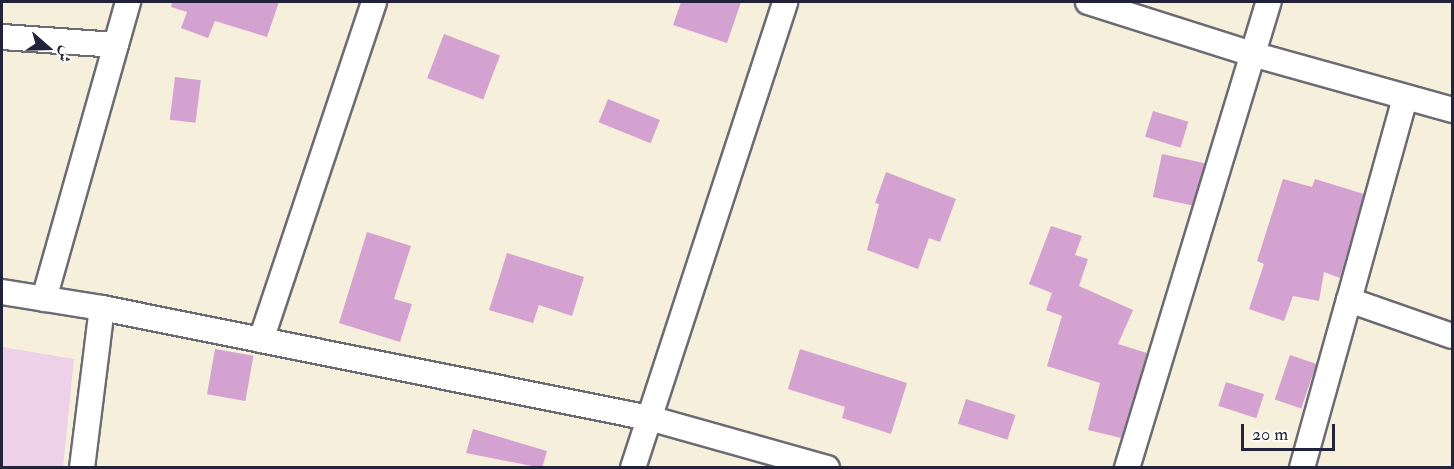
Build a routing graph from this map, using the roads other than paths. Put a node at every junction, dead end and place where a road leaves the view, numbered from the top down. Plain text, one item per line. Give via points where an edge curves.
1 (128, 2) edge
2 (374, 2) edge
3 (785, 2) edge
4 (1088, 2) edge
5 (1269, 2) edge
6 (2, 37) edge
7 (116, 45) junction
8 (1251, 54) junction
9 (1405, 98) junction
10 (1452, 110) edge
11 (2, 292) edge
12 (44, 299) junction
13 (1349, 300) junction
14 (102, 308) junction
15 (1452, 336) edge
16 (261, 340) junction
17 (649, 418) junction
18 (82, 468) edge
19 (633, 468) edge
20 (827, 468) edge
21 (1127, 468) edge
22 (1302, 468) edge

1 - 7 street
2 - 16 street
3 - 17 street
4 - 8 street
5 - 8 street
6 - 7 street
7 - 12 street
8 - 9 street
8 - 21 street
9 - 10 street
9 - 13 street
11 - 12 street
12 - 14 street
13 - 15 street
13 - 22 street
14 - 16 street
14 - 18 street
16 - 17 street
17 - 19 street
17 - 20 street

